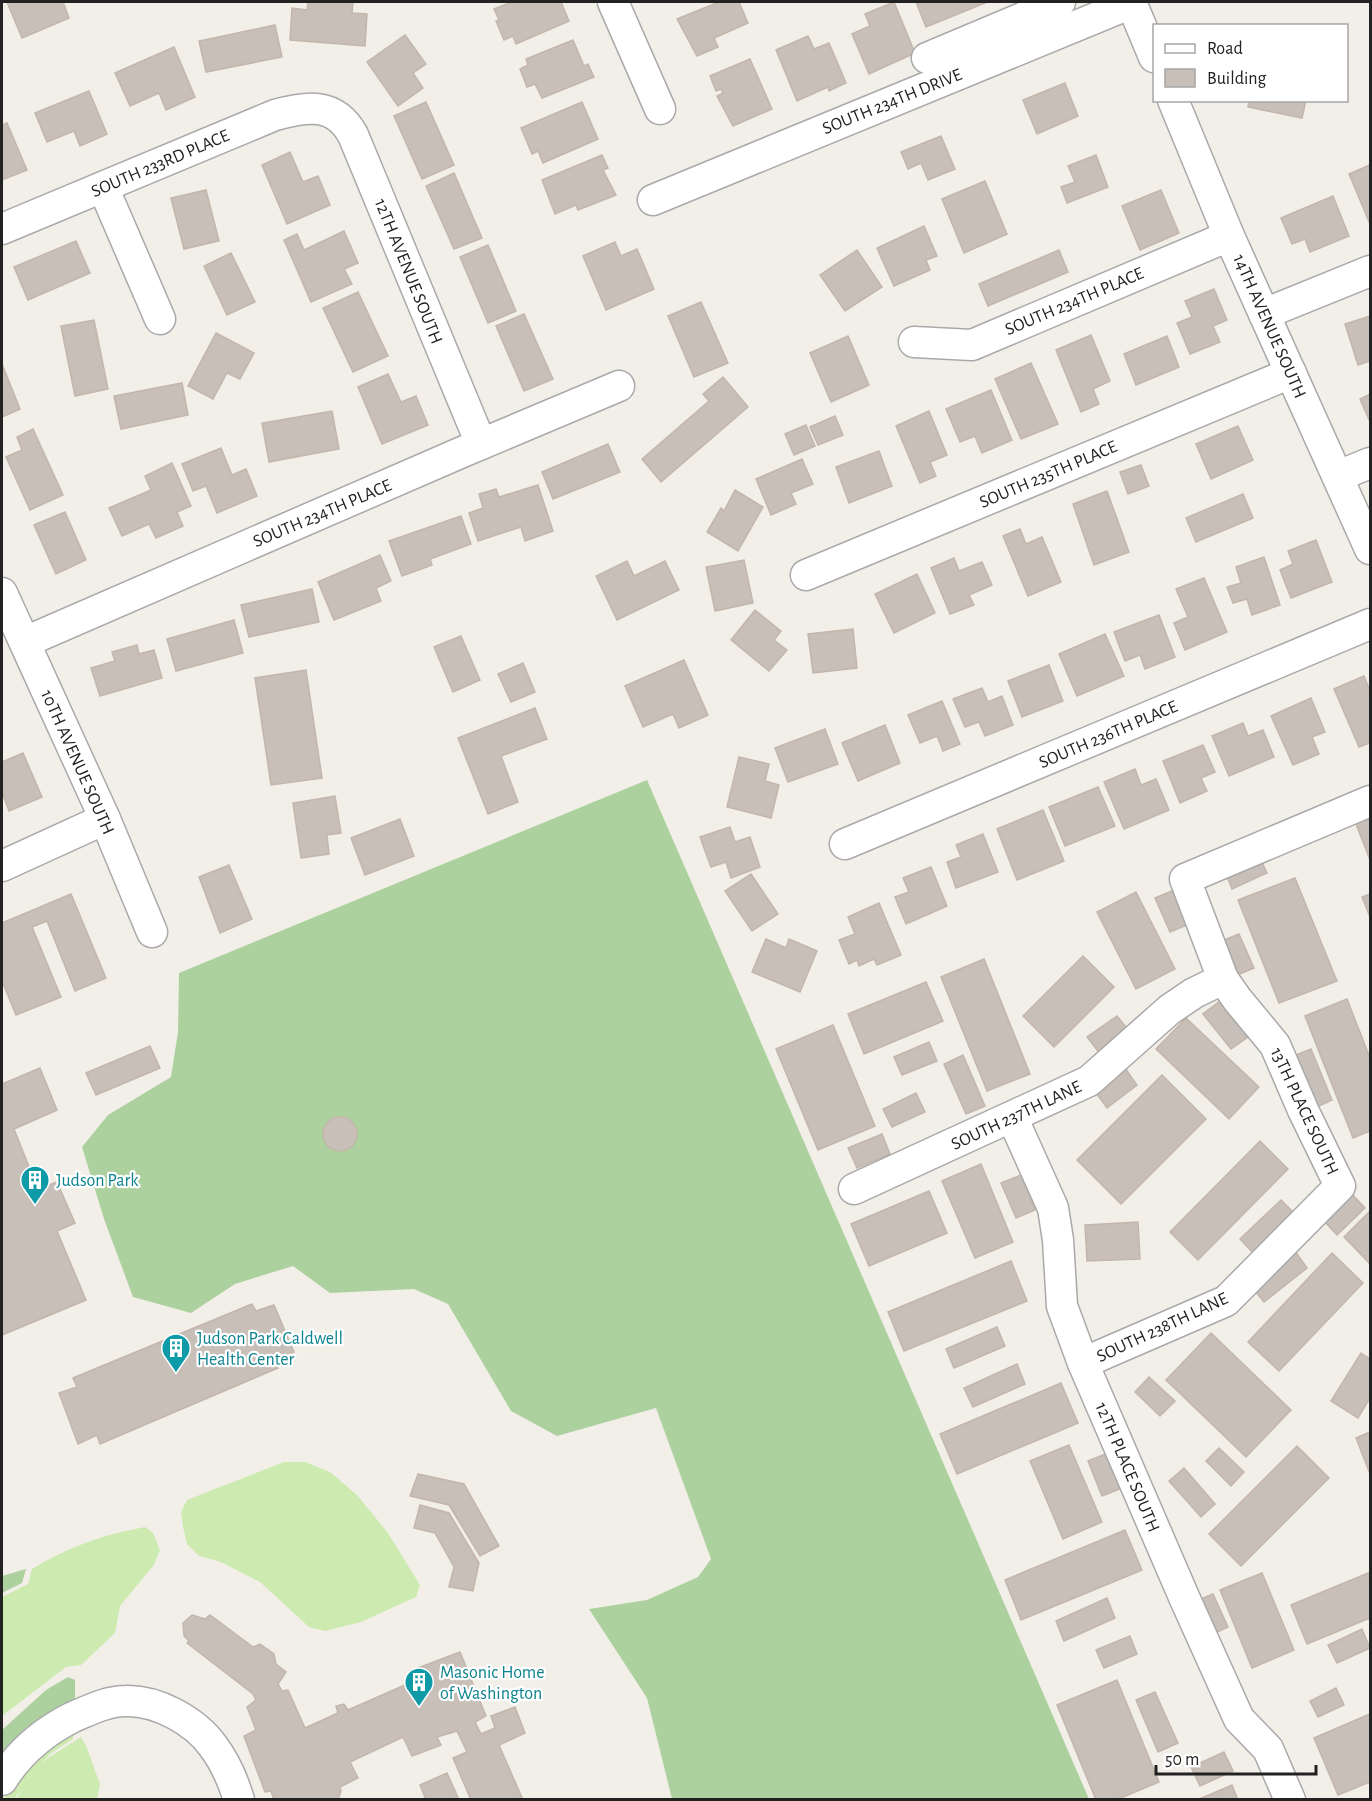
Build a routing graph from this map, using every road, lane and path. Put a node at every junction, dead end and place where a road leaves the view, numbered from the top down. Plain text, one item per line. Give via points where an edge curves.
1 (613, 2) edge
2 (1060, 2) edge
3 (1131, 2) edge
4 (1153, 52) edge
5 (927, 58) dead end
6 (1174, 102) edge
7 (322, 109) joint
8 (660, 110) dead end
9 (103, 188) junction
10 (653, 200) dead end
11 (2, 229) edge
12 (1229, 236) junction
13 (1371, 271) edge
14 (1264, 314) junction
15 (160, 320) dead end
16 (914, 342) dead end
17 (1290, 373) junction
18 (620, 386) dead end
19 (481, 444) junction
20 (1371, 463) edge
21 (1338, 476) junction
22 (1371, 549) edge
23 (806, 575) dead end
24 (2, 594) edge
25 (1371, 624) edge
26 (25, 642) junction
27 (1371, 801) edge
28 (105, 819) junction
29 (846, 844) dead end
30 (2, 866) edge
31 (152, 932) dead end
32 (1223, 979) junction
33 (1012, 1117) junction
34 (1340, 1186) joint
35 (854, 1189) dead end
36 (1083, 1363) junction
37 (2, 1779) edge
38 (240, 1800) edge
39 (1290, 1800) edge

1 - 8 street
2 - 5 street
3 - 4 street
3 - 10 street, SOUTH 234TH DRIVE
6 - 12 street, 14TH AVENUE SOUTH
7 - 9 street, SOUTH 233RD PLACE via 275,115
7 - 19 street, 12TH AVENUE SOUTH via 344,122 353,135
9 - 11 street, SOUTH 233RD PLACE
9 - 15 street
12 - 14 street, 14TH AVENUE SOUTH
12 - 16 street, SOUTH 234TH PLACE via 972,345
13 - 14 street
14 - 17 street, 14TH AVENUE SOUTH
17 - 21 street, 14TH AVENUE SOUTH
17 - 23 street, SOUTH 235TH PLACE
18 - 19 street, SOUTH 234TH PLACE
19 - 26 street, SOUTH 234TH PLACE
20 - 21 street
21 - 22 street, 14TH AVENUE SOUTH
24 - 26 street, 10TH AVENUE SOUTH
25 - 29 street, SOUTH 236TH PLACE
26 - 28 street, 10TH AVENUE SOUTH
27 - 32 street, 13TH PLACE SOUTH via 1185,879
28 - 30 street
28 - 31 street, 10TH AVENUE SOUTH
32 - 33 street, SOUTH 237TH LANE via 1169,1010 1089,1081
32 - 34 street, 13TH PLACE SOUTH via 1275,1045
33 - 35 street, SOUTH 237TH LANE
33 - 36 street, 12TH PLACE SOUTH via 1053,1208 1062,1306
34 - 36 street, SOUTH 238TH LANE via 1226,1301
36 - 39 street, 12TH PLACE SOUTH via 1239,1719 1268,1749
37 - 38 street via 31,1743 63,1722 107,1704 141,1701 184,1721 212,1744

